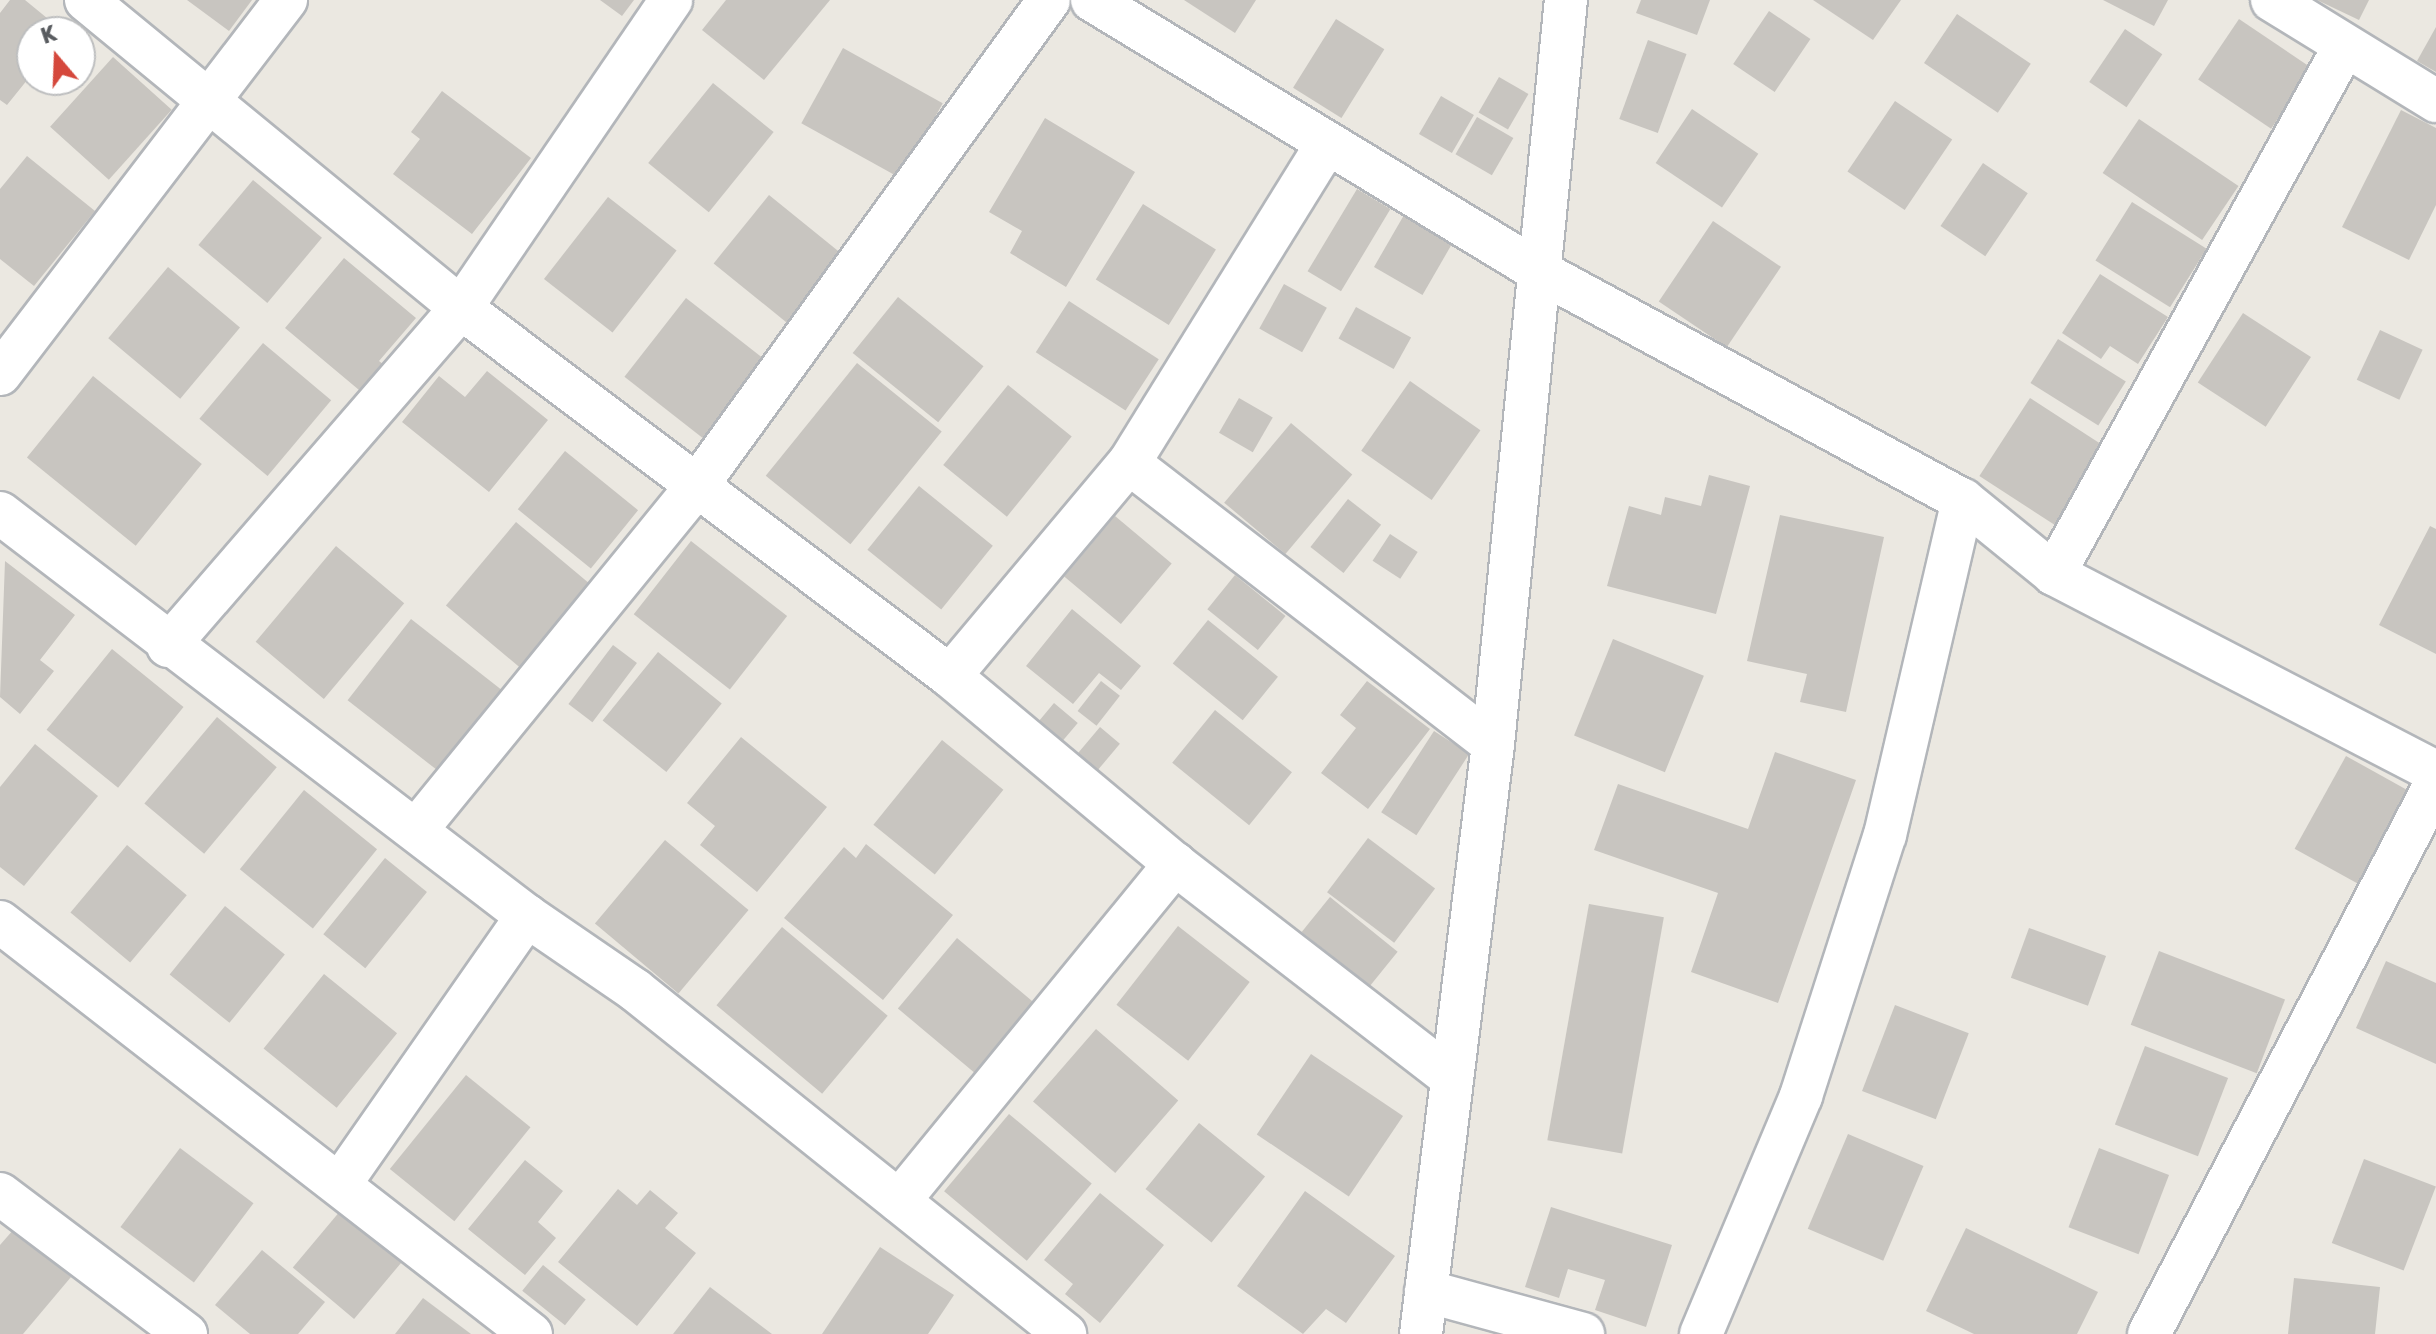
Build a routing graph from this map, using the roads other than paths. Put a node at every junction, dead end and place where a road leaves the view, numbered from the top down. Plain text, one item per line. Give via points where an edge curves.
1 (86, 0) edge
2 (286, 0) edge
3 (671, 0) edge
4 (1049, 0) edge
5 (1566, 0) edge
6 (2272, 0) edge
7 (1110, 6) edge
8 (2343, 49) junction
9 (210, 98) junction
10 (2436, 101) edge
11 (1325, 147) junction
12 (1537, 270) junction
13 (461, 308) junction
14 (0, 374) edge
15 (1129, 463) junction
16 (699, 483) junction
17 (1963, 500) junction
18 (0, 513) edge
19 (2054, 574) junction
20 (168, 646) junction
21 (950, 676) junction
22 (1493, 744) junction
23 (2436, 772) edge
24 (2436, 783) edge
25 (417, 829) junction
26 (1175, 864) junction
27 (527, 916) junction
28 (0, 922) edge
29 (1452, 1078) junction
30 (340, 1184) junction
31 (0, 1194) edge
32 (899, 1201) junction
33 (1426, 1291) junction
34 (186, 1334) edge
35 (531, 1334) edge
36 (1065, 1334) edge
37 (1421, 1334) edge
38 (1583, 1334) edge
39 (1701, 1334) edge
40 (2149, 1334) edge

1 - 9 street
2 - 9 street
3 - 13 street
4 - 16 street
5 - 12 street
6 - 8 street
7 - 11 street
8 - 10 street
8 - 19 street
9 - 13 street
9 - 14 street
11 - 12 street
11 - 15 street
12 - 17 street
12 - 22 street
13 - 16 street
13 - 20 street
15 - 21 street
15 - 22 street
16 - 21 street
16 - 25 street
17 - 19 street
17 - 39 street via 1885,835 1801,1096
18 - 20 street
19 - 23 street
20 - 25 street
21 - 26 street
22 - 29 street
24 - 40 street
25 - 27 street
26 - 29 street
26 - 32 street
27 - 30 street
27 - 32 street via 635,990
28 - 30 street
29 - 33 street
30 - 35 street
31 - 34 street
32 - 36 street
33 - 37 street
33 - 38 street

